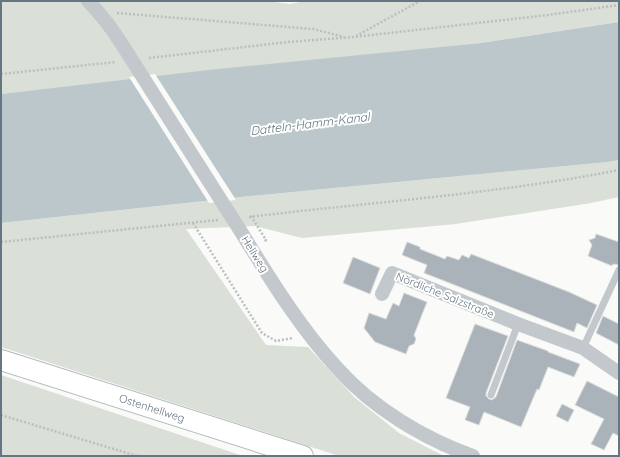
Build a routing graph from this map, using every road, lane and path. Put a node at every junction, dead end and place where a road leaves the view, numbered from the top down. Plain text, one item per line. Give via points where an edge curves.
1 (420, 1) edge
2 (619, 5) edge
3 (93, 6) edge
4 (354, 37) junction
5 (347, 38) junction
6 (142, 59) dead end
7 (121, 61) dead end
8 (1, 74) edge
9 (619, 170) edge
10 (251, 216) junction
11 (244, 217) dead end
12 (222, 220) dead end
13 (193, 223) junction
14 (266, 240) dead end
15 (1, 242) edge
16 (619, 270) edge
17 (382, 294) dead end
18 (518, 324) junction
19 (309, 335) junction
20 (583, 348) junction
21 (1, 360) edge
22 (619, 373) edge
23 (491, 395) dead end
24 (1, 415) edge
25 (137, 456) edge
26 (303, 456) edge
27 (473, 456) edge

1 - 4 path
2 - 4 path
3 - 5 path via 313,29
3 - 19 street, Hellweg, bridge via 110,25 282,297
4 - 5 path
5 - 6 path via 288,42
7 - 8 path
9 - 10 path via 490,191
10 - 11 path
10 - 14 path
12 - 13 path
13 - 15 path
13 - 19 path via 262,333 276,341
16 - 20 lane
17 - 18 street, Nördliche Salzstraße via 392,272
18 - 20 street, Nördliche Salzstraße
18 - 23 lane
19 - 27 street, Hellweg via 338,370 360,391 410,426
20 - 22 street, Nördliche Salzstraße
21 - 26 main road, Ostenhellweg
24 - 25 path

